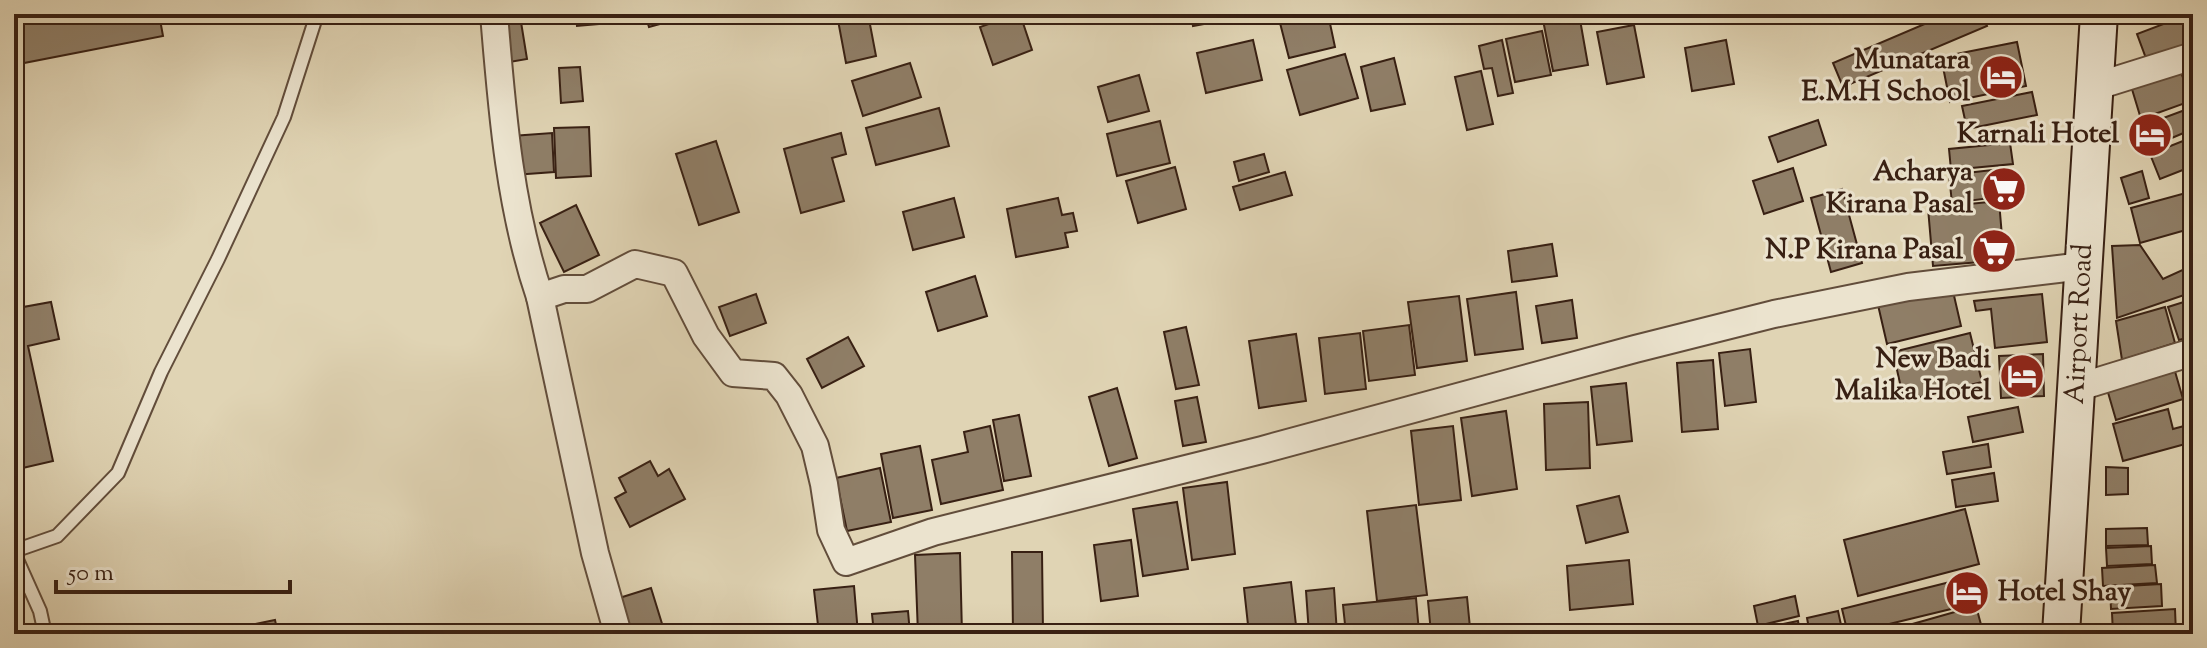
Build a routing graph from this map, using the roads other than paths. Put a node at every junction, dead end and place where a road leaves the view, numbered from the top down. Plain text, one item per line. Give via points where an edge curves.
1 (317, 14) edge
2 (494, 14) edge
3 (2099, 14) edge
4 (2193, 56) edge
5 (2094, 87) junction
6 (2083, 266) junction
7 (540, 297) junction
8 (2193, 352) edge
9 (2076, 388) junction
10 (14, 552) edge
11 (45, 634) edge
12 (618, 634) edge
13 (2061, 634) edge

1 - 10 lane via 284,117 118,473 57,536
2 - 7 street via 513,192
3 - 5 street, Airport Road
4 - 5 street
5 - 6 street, Airport Road
6 - 7 street via 1908,287 1774,314 933,532 846,562 831,530 815,446 789,395 774,376 733,373 706,336 674,273 635,264 587,289
6 - 9 street, Airport Road
7 - 12 street via 595,553
8 - 9 street
9 - 13 street, Airport Road
10 - 11 lane

